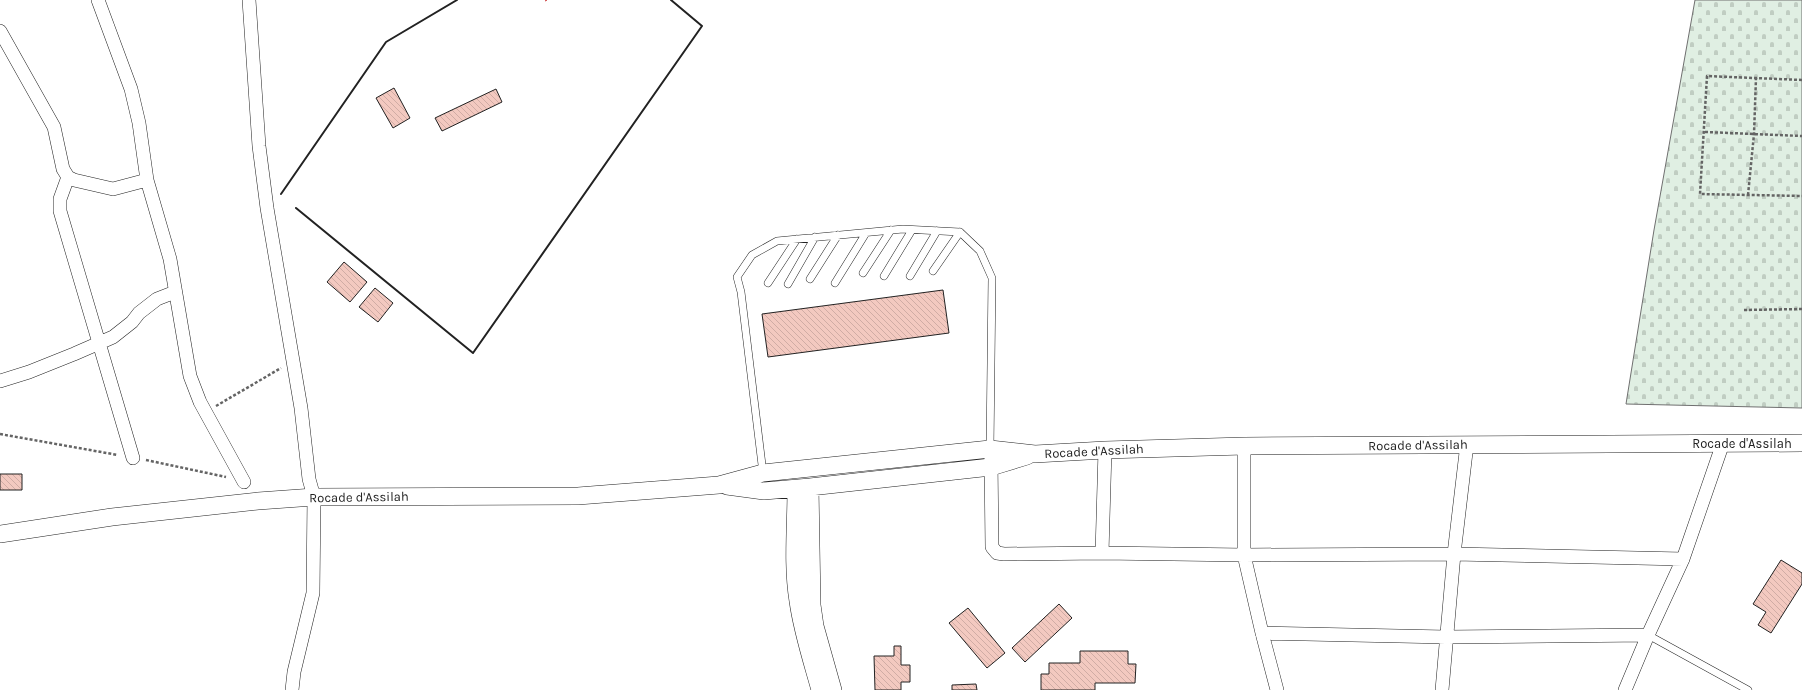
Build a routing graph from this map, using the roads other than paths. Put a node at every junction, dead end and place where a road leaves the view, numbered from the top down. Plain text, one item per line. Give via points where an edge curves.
1 (98, 0) edge
2 (249, 0) edge
3 (0, 31) edge
4 (68, 177) junction
5 (147, 180) junction
6 (891, 230) junction
7 (912, 230) junction
8 (937, 231) junction
9 (960, 232) junction
10 (866, 233) junction
11 (838, 235) junction
12 (815, 237) junction
13 (797, 239) junction
14 (933, 271) dead end
15 (863, 273) dead end
16 (884, 276) dead end
17 (910, 276) dead end
18 (810, 279) dead end
19 (768, 282) dead end
20 (835, 283) dead end
21 (788, 284) dead end
22 (175, 292) junction
23 (100, 343) junction
24 (0, 381) edge
25 (1802, 442) edge
26 (1723, 443) junction
27 (1467, 444) junction
28 (1244, 446) junction
29 (990, 449) junction
30 (1105, 450) junction
31 (1035, 454) junction
32 (133, 458) dead end
33 (991, 467) junction
34 (244, 482) dead end
35 (763, 482) junction
36 (803, 488) junction
37 (314, 497) junction
38 (0, 534) edge
39 (1102, 553) junction
40 (1454, 554) junction
41 (1244, 555) junction
42 (1683, 559) junction
43 (1262, 633) junction
44 (1648, 635) junction
45 (1446, 637) junction
46 (292, 690) edge
47 (820, 690) edge
48 (833, 690) edge
49 (1277, 690) edge
50 (1442, 690) edge
51 (1625, 690) edge
52 (1748, 690) edge

1 - 5 street via 131,89
2 - 37 street via 259,146 276,268 302,408 309,479
3 - 4 street via 54,127 63,169
4 - 5 street via 113,189
4 - 23 street via 60,199 60,211
5 - 22 street via 170,259
6 - 7 lane
6 - 10 lane
6 - 15 lane
7 - 8 lane
7 - 16 lane
8 - 9 lane
8 - 17 lane
9 - 14 lane
9 - 29 lane via 980,251 992,278
10 - 11 lane
10 - 20 lane
11 - 12 lane
11 - 18 lane
12 - 13 lane
12 - 21 lane
13 - 19 lane
13 - 35 lane via 777,241 752,255 737,277 741,292
22 - 23 street via 157,299 123,329
22 - 34 street via 194,388
23 - 24 street
23 - 32 street
25 - 26 street, Rocade d'Assilah
26 - 27 street, Rocade d'Assilah
26 - 42 street
27 - 28 street, Rocade d'Assilah
27 - 40 street
28 - 30 street, Rocade d'Assilah
28 - 41 street
29 - 31 street, Rocade d'Assilah
29 - 33 street
29 - 35 street, Rocade d'Assilah
30 - 31 street, Rocade d'Assilah
30 - 39 street
31 - 33 street, Rocade d'Assilah
33 - 36 street, Rocade d'Assilah
33 - 39 street via 992,547 997,553
35 - 36 street, Rocade d'Assilah
35 - 37 street, Rocade d'Assilah via 578,496
36 - 47 street via 796,578 804,634
36 - 48 street via 815,626
37 - 38 street, Rocade d'Assilah via 160,511
37 - 46 street via 313,593
39 - 41 street
40 - 41 street
40 - 42 street
40 - 45 street
41 - 43 street
42 - 44 street
43 - 45 street
43 - 49 street
44 - 45 street
44 - 51 street
44 - 52 lane
45 - 50 street

